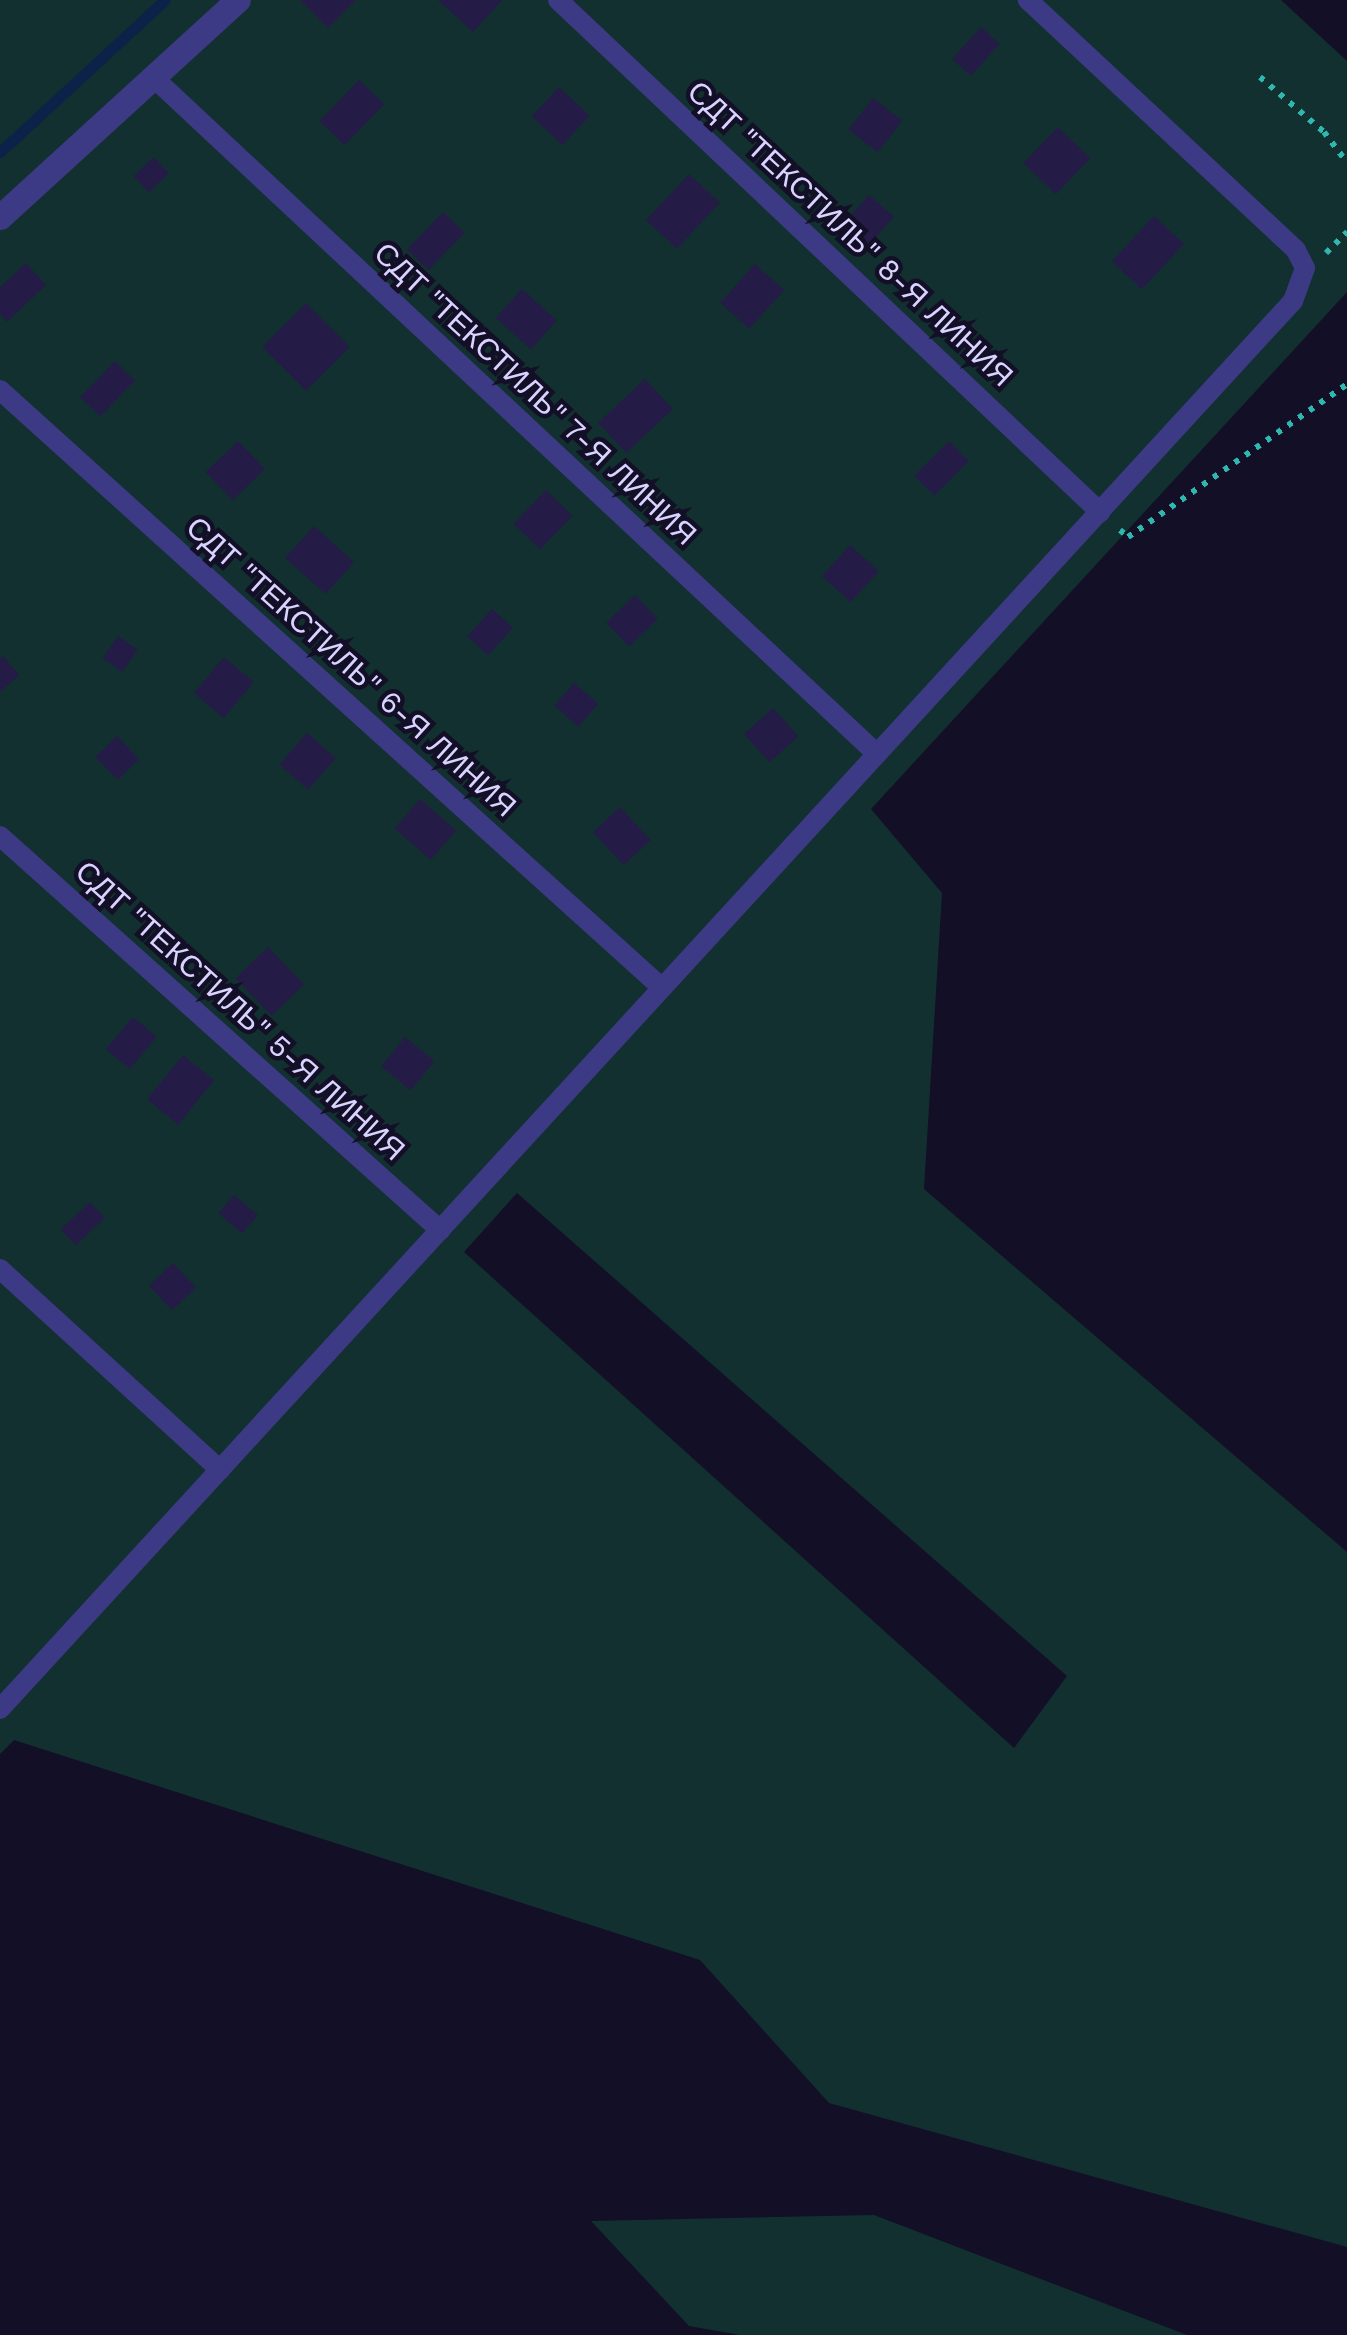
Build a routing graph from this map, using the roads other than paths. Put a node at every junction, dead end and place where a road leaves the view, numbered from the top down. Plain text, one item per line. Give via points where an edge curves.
1 (238, 0) edge
2 (558, 0) edge
3 (1028, 0) edge
4 (153, 78) junction
5 (0, 217) edge
6 (0, 390) edge
7 (1100, 512) junction
8 (876, 754) junction
9 (0, 836) edge
10 (662, 988) junction
11 (440, 1230) junction
12 (0, 1268) edge
13 (220, 1470) junction
14 (0, 1709) edge

1 - 4 street
2 - 7 lane, СДТ "ТЕКСТИЛЬ" 8-Я ЛИНИЯ
3 - 7 lane via 1296,250 1304,268 1293,301
4 - 5 street
4 - 8 lane, СДТ "ТЕКСТИЛЬ" 7-Я ЛИНИЯ
6 - 10 lane, СДТ "ТЕКСТИЛЬ" 6-Я ЛИНИЯ
7 - 8 lane
8 - 10 lane
9 - 11 lane, СДТ "ТЕКСТИЛЬ" 5-Я ЛИНИЯ
10 - 11 lane
11 - 13 lane
12 - 13 lane
13 - 14 lane

